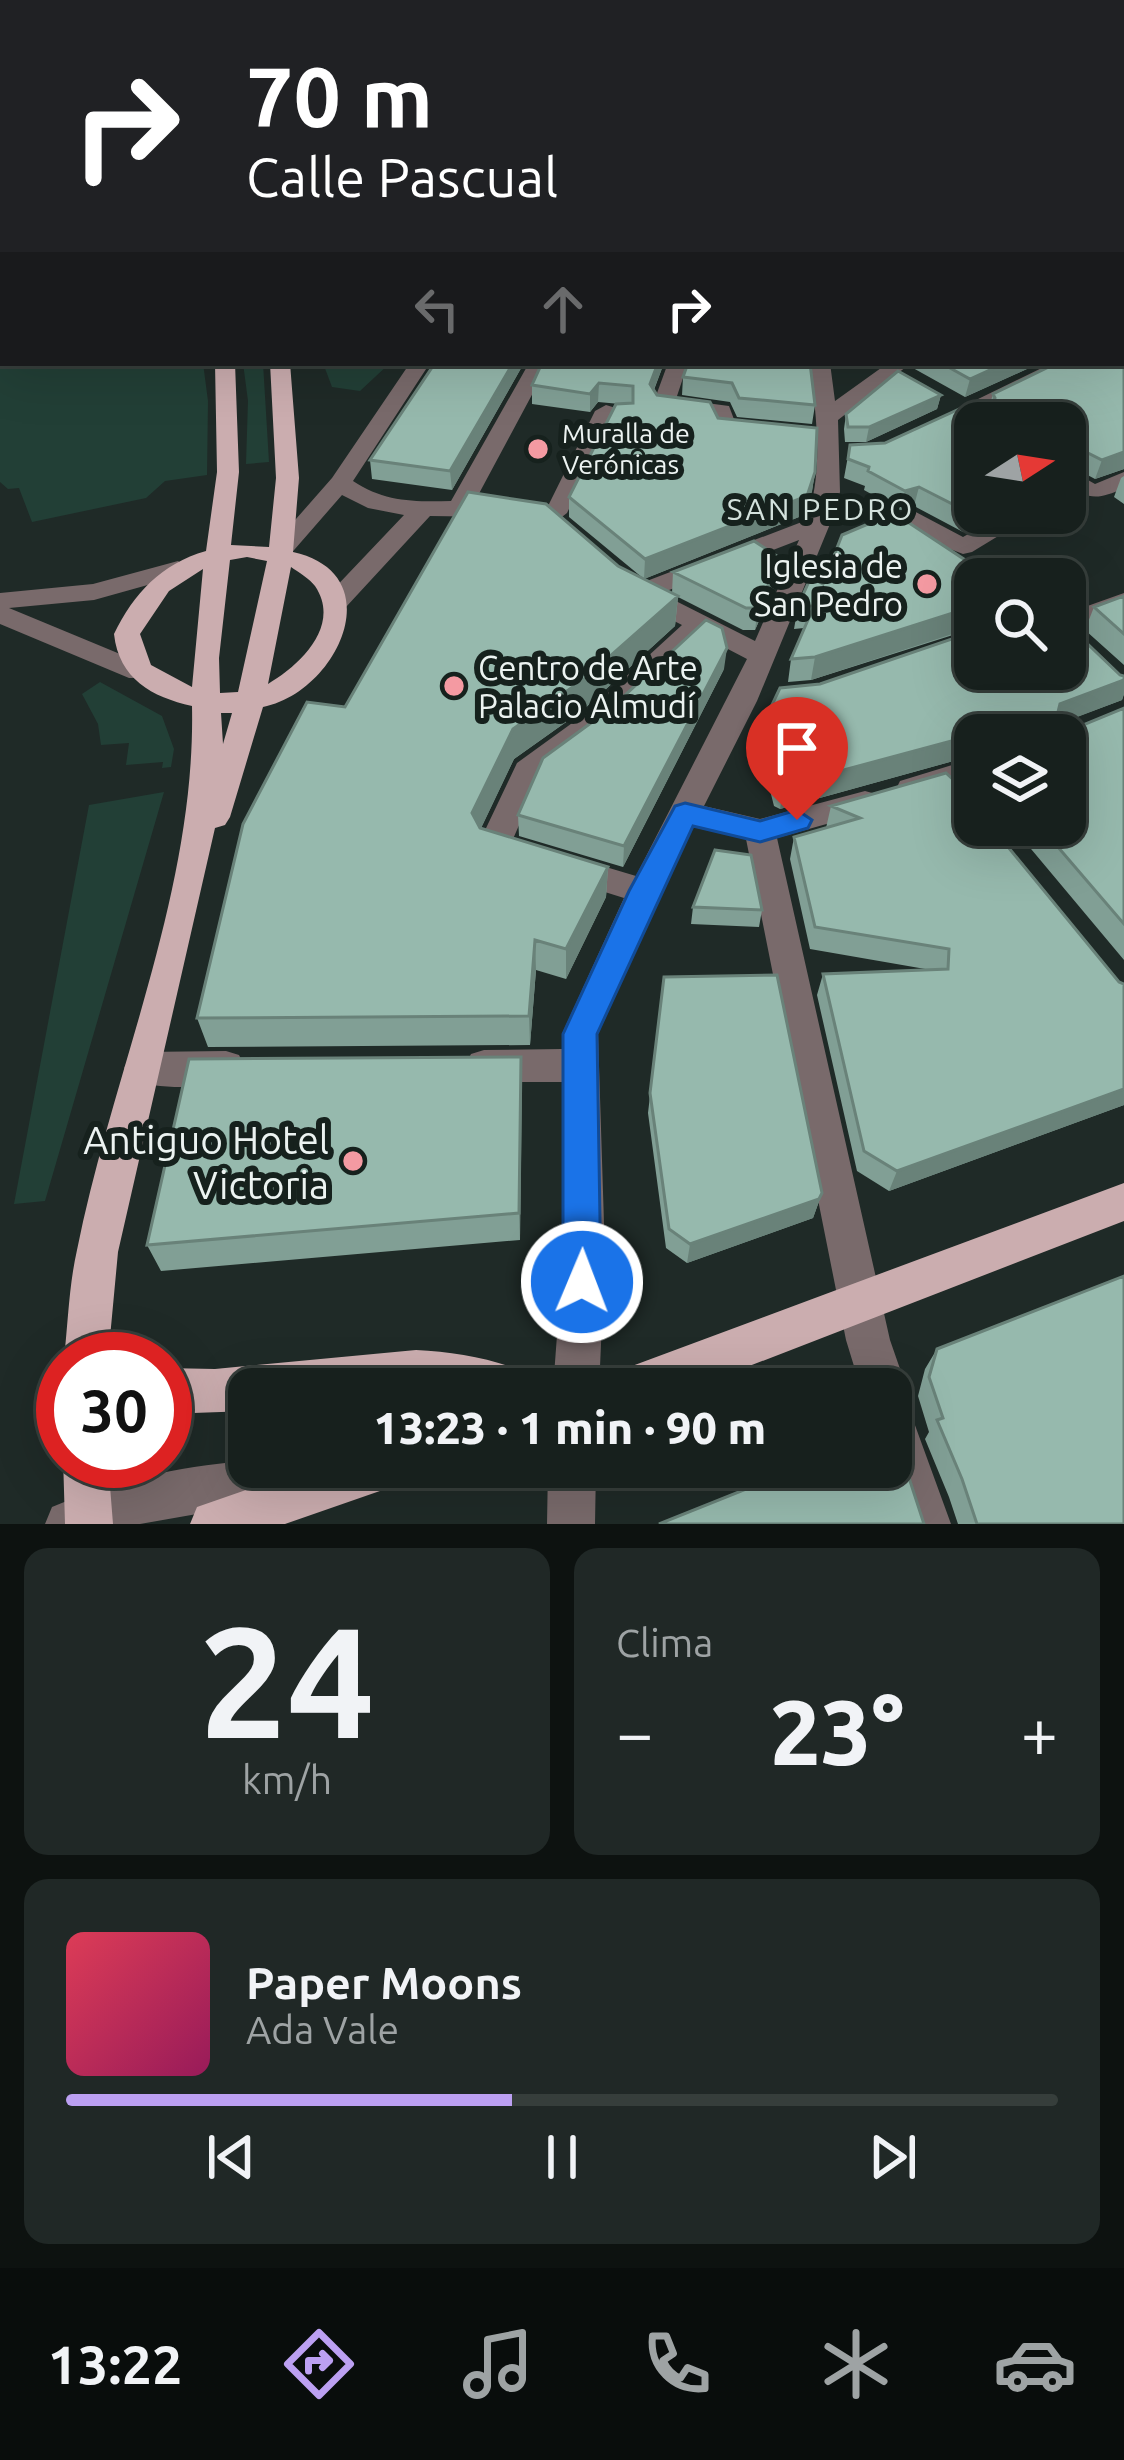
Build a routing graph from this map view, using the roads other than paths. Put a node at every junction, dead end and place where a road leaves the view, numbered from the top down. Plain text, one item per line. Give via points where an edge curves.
1 (225, 366) edge
2 (280, 366) edge
3 (418, 366) edge
4 (537, 366) edge
5 (677, 366) edge
6 (820, 366) edge
7 (1062, 366) edge
8 (901, 371) edge
9 (987, 402) edge
10 (621, 413) edge
11 (954, 417) edge
12 (926, 430) edge
13 (766, 431) edge
14 (824, 435) junction
15 (860, 455) edge
16 (1124, 479) edge
17 (340, 483) junction
18 (1086, 488) edge
19 (1086, 493) edge
20 (1094, 493) junction
21 (1124, 503) edge
22 (461, 505) junction
23 (422, 511) junction
24 (818, 524) junction
25 (986, 534) edge
26 (279, 553) junction
27 (217, 554) junction
28 (954, 565) edge
29 (178, 569) junction
30 (620, 580) edge
31 (656, 586) edge
32 (0, 601) edge
33 (337, 601) junction
34 (1124, 601) edge
35 (0, 614) edge
36 (700, 624) junction
37 (1086, 624) edge
38 (763, 656) junction
39 (139, 672) junction
40 (784, 697) edge
41 (743, 701) junction
42 (206, 704) junction
43 (250, 704) junction
44 (954, 776) edge
45 (685, 813) junction
46 (760, 831) junction
47 (190, 885) junction
48 (644, 891) junction
49 (580, 1065) junction
50 (444, 1066) edge
51 (263, 1067) edge
52 (143, 1068) junction
53 (1124, 1202) edge
54 (88, 1304) junction
55 (860, 1304) junction
56 (87, 1332) edge
57 (98, 1332) edge
58 (577, 1368) edge
59 (688, 1368) edge
60 (878, 1368) edge
61 (228, 1391) edge
62 (192, 1392) edge
63 (912, 1477) edge
64 (228, 1486) edge
65 (84, 1488) edge
66 (318, 1488) edge
67 (572, 1488) edge
68 (82, 1521) edge
69 (214, 1524) edge
70 (571, 1524) edge
71 (927, 1524) edge

1 - 27 main road via 230,447
2 - 26 main road via 286,467
3 - 17 street
4 - 22 street
5 - 13 street via 664,404 721,411 725,428
6 - 14 street
7 - 9 street
8 - 14 street
10 - 22 street via 606,411 556,524
11 - 12 street
14 - 15 street
14 - 24 street via 828,492
16 - 20 street
17 - 23 street via 369,503
17 - 26 street
18 - 20 street
19 - 20 street
20 - 21 street
22 - 23 street
23 - 33 street
24 - 31 street
24 - 38 street
25 - 28 street via 963,547 912,517 903,530
26 - 27 main road
26 - 33 main road via 317,572
26 - 43 main road
27 - 29 main road
27 - 42 main road
29 - 32 street via 94,592
29 - 39 main road via 144,602 127,634
30 - 36 street
33 - 43 main road via 334,632 317,663
34 - 37 street
35 - 39 street
36 - 38 street
36 - 48 street via 528,771 494,845
38 - 41 street
39 - 42 main road
40 - 41 street
41 - 45 street
42 - 43 main road
42 - 47 main road via 204,797
43 - 47 main road
44 - 46 street
45 - 46 street
45 - 48 street
46 - 55 street
47 - 52 main road
48 - 49 street via 580,1034
49 - 50 street
49 - 58 street
51 - 52 street
52 - 54 main road
53 - 55 main road
54 - 56 main road
54 - 57 main road
55 - 59 main road
55 - 60 street
61 - 62 main road
63 - 71 street
64 - 68 street
65 - 68 main road
66 - 69 main road
67 - 70 street

